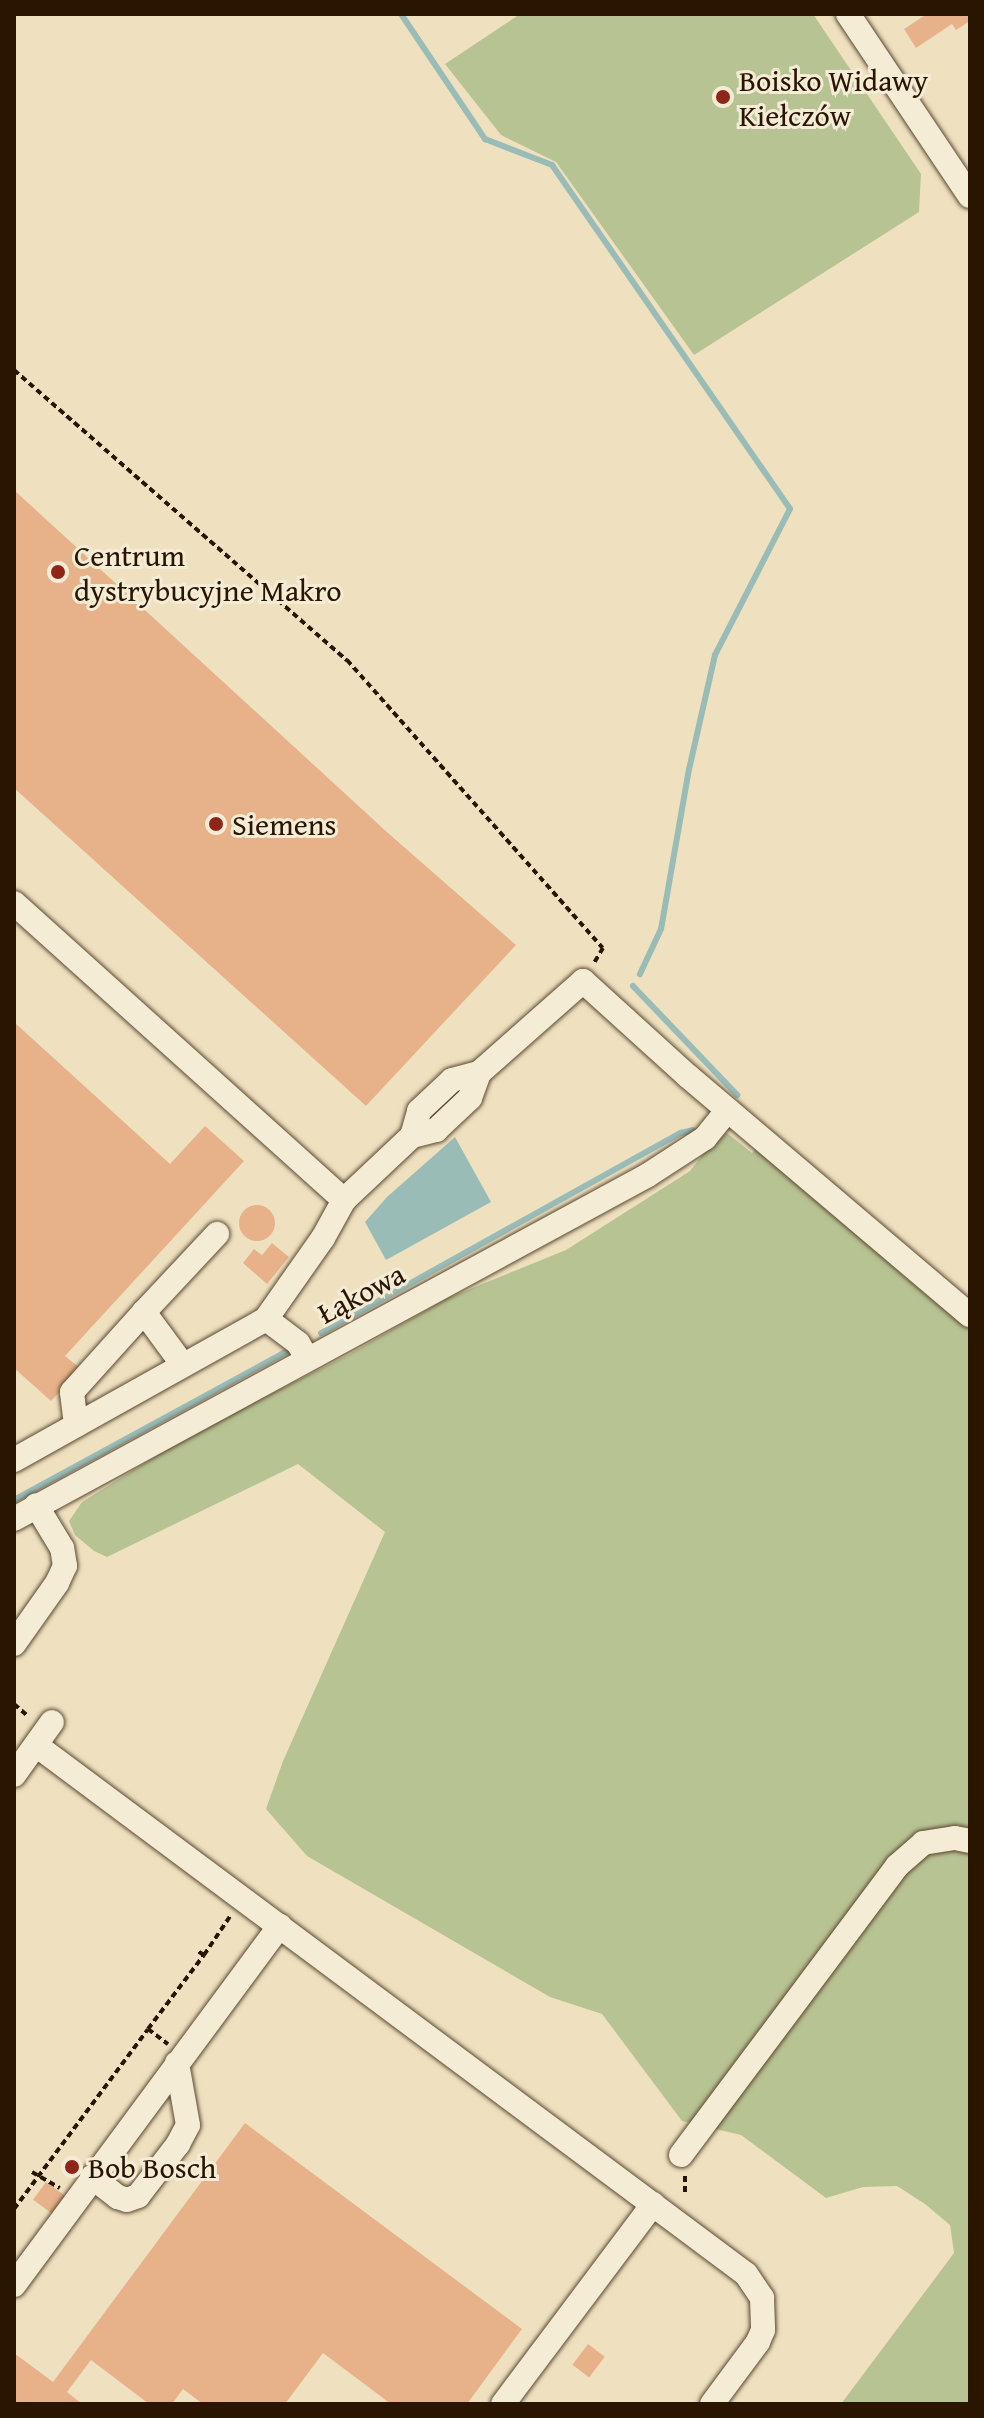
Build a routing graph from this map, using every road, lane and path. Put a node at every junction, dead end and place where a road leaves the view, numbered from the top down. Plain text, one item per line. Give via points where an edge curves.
1 (848, 14) edge
2 (970, 196) edge
3 (14, 370) edge
4 (14, 903) edge
5 (583, 981) junction
6 (728, 1110) junction
7 (344, 1200) junction
8 (217, 1234) dead end
9 (144, 1312) junction
10 (970, 1315) edge
11 (266, 1319) junction
12 (307, 1358) junction
13 (183, 1365) junction
14 (76, 1425) junction
15 (14, 1460) edge
16 (36, 1505) junction
17 (14, 1519) edge
18 (14, 1644) edge
19 (52, 1722) dead end
20 (36, 1745) junction
21 (14, 1775) edge
22 (970, 1841) edge
23 (238, 1895) junction
24 (280, 1926) junction
25 (196, 1950) dead end
26 (204, 1955) junction
27 (163, 1997) dead end
28 (169, 2002) junction
29 (148, 2029) junction
30 (130, 2042) dead end
31 (136, 2046) junction
32 (175, 2055) junction
33 (97, 2085) dead end
34 (103, 2089) junction
35 (66, 2127) dead end
36 (72, 2132) junction
37 (681, 2155) dead end
38 (32, 2172) dead end
39 (40, 2174) junction
40 (81, 2181) junction
41 (653, 2204) junction
42 (14, 2209) edge
43 (14, 2285) edge
44 (503, 2404) edge
45 (712, 2404) edge

1 - 2 street
3 - 5 path via 337,650 400,715 603,948
4 - 7 street
5 - 6 street
5 - 7 street via 479,1073 452,1080 419,1111 412,1136
6 - 10 street
6 - 12 street, Łąkowa via 705,1138 658,1169
7 - 11 street
8 - 9 street
9 - 13 street
9 - 14 street via 72,1392
11 - 12 street via 298,1343
11 - 13 street
12 - 16 street, Łąkowa
13 - 14 street
14 - 15 street
16 - 17 street, Łąkowa
16 - 18 street via 62,1548 65,1566
19 - 20 street
20 - 21 street
20 - 23 street
22 - 37 street via 938,1838 923,1843 897,1866
23 - 24 street
23 - 26 path
24 - 32 street
24 - 41 street
25 - 26 path
26 - 28 path
27 - 28 path
28 - 29 path
29 - 31 path
29 - 32 path
30 - 31 path
31 - 34 path
32 - 40 street
32 - 40 street via 188,2125 178,2144 138,2196 127,2200
33 - 34 path
34 - 36 path
35 - 36 path
36 - 39 path
38 - 39 path
39 - 40 path via 65,2192
39 - 42 path
40 - 43 street
41 - 44 street
41 - 45 street via 737,2267 762,2298 765,2320 758,2342

